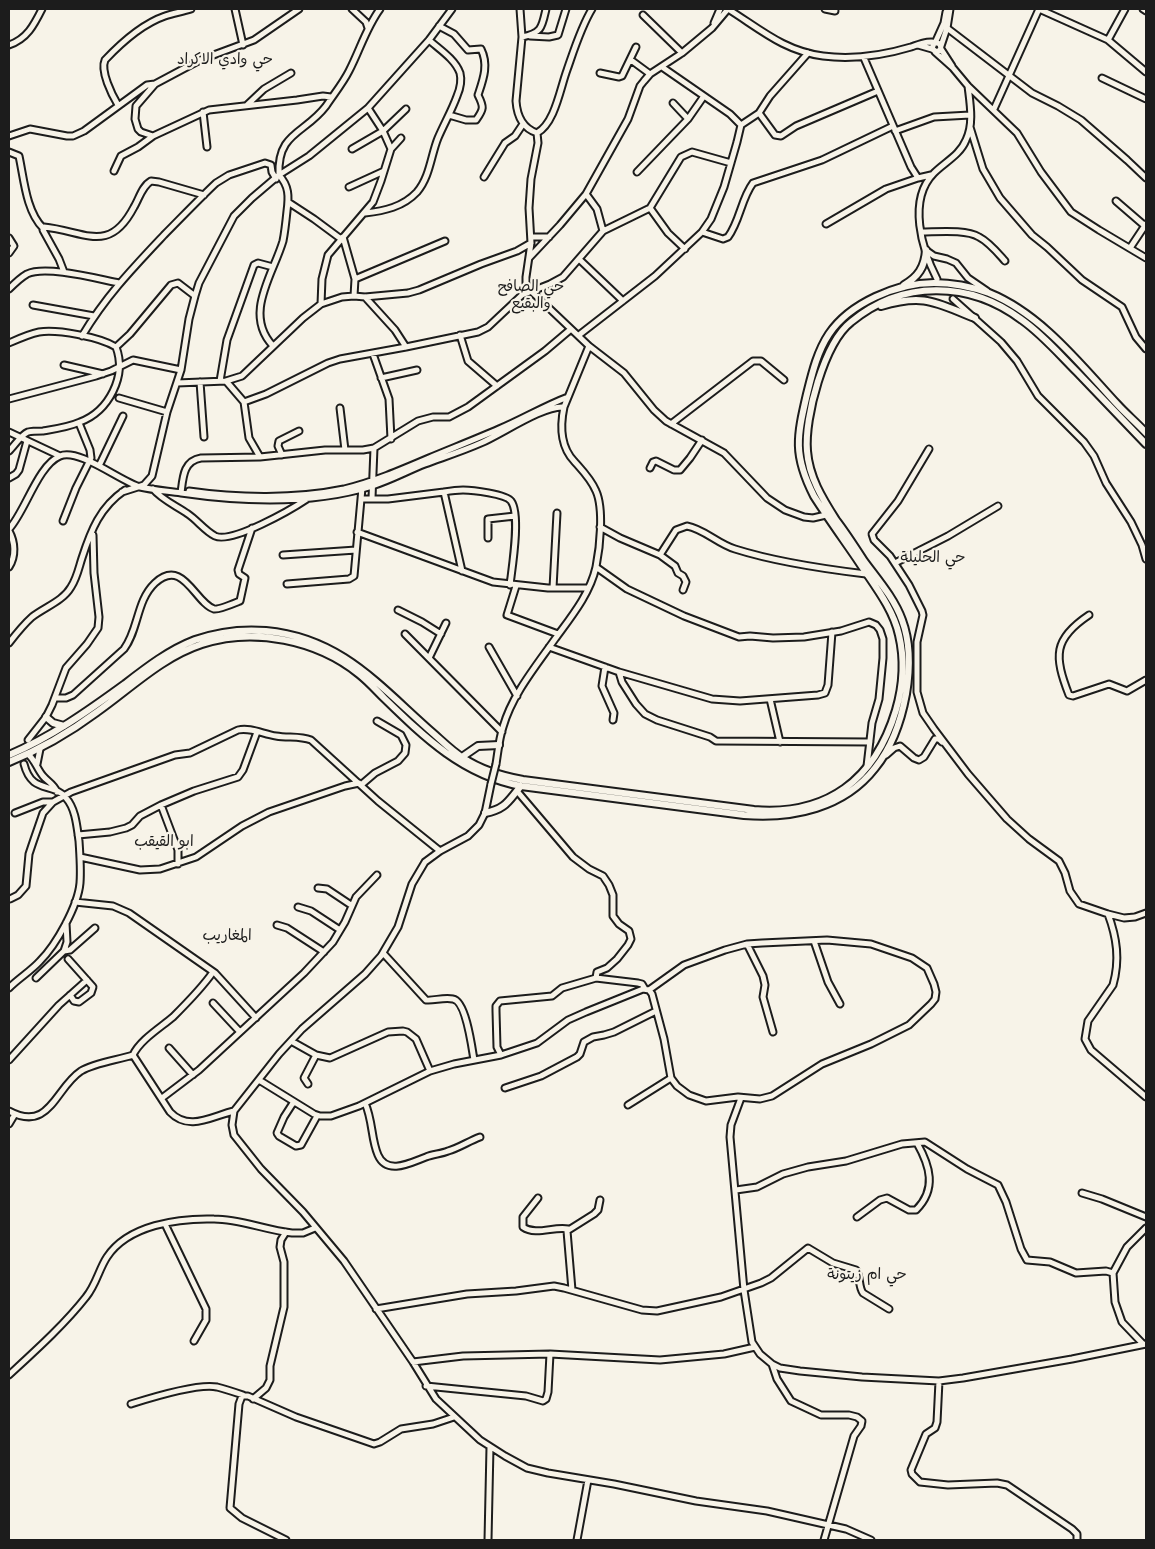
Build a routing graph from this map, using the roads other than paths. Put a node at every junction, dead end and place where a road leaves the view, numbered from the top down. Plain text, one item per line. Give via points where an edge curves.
1 (42, 9) edge
2 (191, 9) edge
3 (235, 9) edge
4 (299, 9) edge
5 (352, 9) edge
6 (380, 9) edge
7 (452, 9) edge
8 (520, 9) edge
9 (546, 9) edge
10 (566, 9) edge
11 (592, 9) edge
12 (720, 9) edge
13 (728, 9) edge
14 (825, 9) edge
15 (948, 9) edge
16 (1039, 9) edge
17 (1125, 9) edge
18 (1143, 9) edge
19 (835, 10) dead end
20 (1146, 11) edge
21 (643, 15) dead end
22 (440, 26) junction
23 (368, 28) junction
24 (712, 28) junction
25 (947, 28) junction
26 (530, 36) junction
27 (522, 38) junction
28 (429, 40) junction
29 (1108, 40) junction
30 (9, 45) edge
31 (243, 45) junction
32 (934, 47) junction
33 (941, 47) junction
34 (636, 48) dead end
35 (682, 53) junction
36 (808, 53) junction
37 (864, 58) junction
38 (630, 60) junction
39 (662, 67) junction
40 (953, 68) junction
41 (1146, 72) edge
42 (291, 73) dead end
43 (600, 73) dead end
44 (650, 74) junction
45 (1009, 75) junction
46 (1102, 78) dead end
47 (155, 84) junction
48 (968, 86) junction
49 (878, 91) junction
50 (704, 96) junction
51 (332, 97) junction
52 (1146, 99) edge
53 (673, 103) dead end
54 (118, 105) junction
55 (247, 106) junction
56 (368, 108) junction
57 (406, 109) dead end
58 (994, 109) junction
59 (203, 112) junction
60 (759, 113) junction
61 (449, 114) junction
62 (970, 115) junction
63 (688, 119) junction
64 (523, 124) junction
65 (740, 125) junction
66 (970, 127) junction
67 (894, 129) junction
68 (383, 131) junction
69 (537, 133) junction
70 (9, 136) edge
71 (153, 136) junction
72 (402, 138) dead end
73 (207, 147) dead end
74 (352, 149) dead end
75 (391, 149) junction
76 (9, 152) edge
77 (731, 163) junction
78 (114, 171) dead end
79 (384, 171) junction
80 (637, 172) dead end
81 (931, 176) junction
82 (278, 177) junction
83 (484, 177) dead end
84 (918, 178) junction
85 (1146, 178) edge
86 (349, 187) dead end
87 (204, 194) junction
88 (586, 194) junction
89 (1116, 201) dead end
90 (288, 202) junction
91 (650, 208) junction
92 (365, 213) junction
93 (826, 224) dead end
94 (1146, 225) edge
95 (43, 228) junction
96 (603, 231) junction
97 (702, 232) junction
98 (921, 232) junction
99 (549, 237) junction
100 (9, 238) edge
101 (342, 238) junction
102 (531, 240) junction
103 (445, 241) dead end
104 (1130, 248) junction
105 (685, 249) junction
106 (926, 250) junction
107 (9, 253) edge
108 (937, 257) junction
109 (528, 258) junction
110 (1146, 258) edge
111 (580, 260) junction
112 (1005, 260) dead end
113 (928, 262) junction
114 (273, 267) junction
115 (64, 272) junction
116 (965, 275) junction
117 (355, 279) junction
118 (937, 279) tunnel mouth
119 (119, 283) junction
120 (962, 286) junction
121 (9, 289) edge
122 (531, 291) junction
123 (890, 291) junction
124 (989, 293) junction
125 (194, 296) junction
126 (354, 296) junction
127 (364, 297) junction
128 (954, 299) tunnel mouth
129 (623, 301) junction
130 (33, 304) dead end
131 (321, 304) junction
132 (868, 310) junction
133 (94, 316) junction
134 (975, 318) junction
135 (571, 328) junction
136 (460, 335) junction
137 (579, 335) junction
138 (82, 336) junction
139 (9, 343) edge
140 (274, 346) junction
141 (589, 346) junction
142 (116, 347) junction
143 (406, 347) junction
144 (1146, 349) edge
145 (373, 354) junction
146 (64, 365) dead end
147 (119, 367) junction
148 (181, 370) junction
149 (417, 370) dead end
150 (103, 374) junction
151 (381, 378) junction
152 (784, 380) dead end
153 (223, 381) junction
154 (200, 382) junction
155 (177, 383) junction
156 (497, 386) junction
157 (568, 397) junction
158 (120, 398) dead end
159 (9, 399) edge
160 (806, 400) junction
161 (244, 402) junction
162 (813, 404) junction
163 (1119, 406) junction
164 (340, 408) dead end
165 (564, 408) junction
166 (167, 412) junction
167 (1114, 412) junction
168 (123, 416) dead end
169 (79, 423) junction
170 (672, 424) junction
171 (299, 431) dead end
172 (9, 432) edge
173 (1146, 433) edge
174 (204, 437) dead end
175 (391, 439) junction
176 (24, 440) junction
177 (702, 440) junction
178 (1146, 444) edge
179 (374, 448) junction
180 (929, 449) dead end
181 (345, 450) junction
182 (9, 451) edge
183 (60, 456) junction
184 (282, 456) junction
185 (260, 457) junction
186 (90, 462) junction
187 (99, 466) junction
188 (650, 468) dead end
189 (9, 478) edge
190 (372, 483) junction
191 (140, 485) junction
192 (362, 486) junction
193 (153, 488) junction
194 (181, 492) junction
195 (444, 492) junction
196 (331, 493) junction
197 (307, 498) junction
198 (372, 498) junction
199 (362, 499) junction
200 (998, 506) dead end
201 (557, 512) dead end
202 (826, 515) junction
203 (515, 516) junction
204 (63, 521) dead end
205 (600, 527) junction
206 (252, 528) junction
207 (9, 530) edge
208 (93, 532) junction
209 (357, 532) junction
210 (488, 538) dead end
211 (356, 550) junction
212 (283, 555) dead end
213 (660, 555) junction
214 (1146, 559) edge
215 (895, 564) junction
216 (9, 567) edge
217 (596, 567) junction
218 (462, 572) junction
219 (866, 574) junction
220 (287, 584) dead end
221 (513, 585) junction
222 (553, 588) junction
223 (588, 588) junction
224 (683, 590) dead end
225 (398, 610) dead end
226 (1089, 616) dead end
227 (446, 623) dead end
228 (832, 632) junction
229 (405, 634) dead end
230 (441, 634) junction
231 (558, 634) junction
232 (908, 642) junction
233 (917, 642) junction
234 (9, 643) edge
235 (489, 647) dead end
236 (549, 647) junction
237 (429, 658) junction
238 (605, 667) junction
239 (619, 672) junction
240 (1146, 680) edge
241 (517, 696) junction
242 (55, 698) junction
243 (770, 699) junction
244 (46, 716) junction
245 (613, 720) dead end
246 (377, 721) dead end
247 (53, 723) junction
248 (64, 726) junction
249 (257, 732) junction
250 (502, 732) junction
251 (53, 734) junction
252 (28, 740) dead end
253 (780, 742) junction
254 (870, 742) junction
255 (499, 745) junction
256 (948, 746) junction
257 (40, 749) junction
258 (472, 751) junction
259 (28, 754) junction
260 (9, 755) edge
261 (462, 757) junction
262 (884, 757) junction
263 (9, 762) edge
264 (24, 764) dead end
265 (474, 764) junction
266 (36, 765) junction
267 (867, 767) junction
268 (504, 783) junction
269 (360, 784) junction
270 (519, 789) junction
271 (57, 792) junction
272 (64, 796) junction
273 (512, 797) junction
274 (53, 802) junction
275 (161, 804) junction
276 (15, 813) dead end
277 (485, 813) junction
278 (78, 835) junction
279 (440, 851) junction
280 (80, 856) junction
281 (178, 864) junction
282 (377, 875) dead end
283 (318, 888) dead end
284 (10, 898) dead end
285 (75, 902) junction
286 (351, 905) junction
287 (298, 907) dead end
288 (1146, 913) edge
289 (1108, 914) junction
290 (66, 922) junction
291 (277, 925) dead end
292 (95, 928) dead end
293 (340, 930) junction
294 (814, 941) junction
295 (747, 944) junction
296 (64, 951) junction
297 (324, 952) junction
298 (383, 953) junction
299 (68, 959) dead end
300 (213, 972) junction
301 (36, 978) dead end
302 (596, 978) junction
303 (87, 980) junction
304 (9, 988) edge
305 (647, 989) junction
306 (70, 995) junction
307 (213, 1003) dead end
308 (840, 1004) dead end
309 (656, 1011) junction
310 (256, 1018) junction
311 (240, 1032) junction
312 (774, 1032) dead end
313 (292, 1041) junction
314 (169, 1048) dead end
315 (133, 1055) junction
316 (316, 1055) junction
317 (501, 1055) junction
318 (9, 1060) edge
319 (474, 1060) junction
320 (430, 1071) junction
321 (193, 1075) junction
322 (671, 1078) junction
323 (259, 1080) junction
324 (308, 1084) dead end
325 (505, 1088) dead end
326 (1146, 1097) edge
327 (162, 1098) junction
328 (741, 1098) junction
329 (293, 1103) junction
330 (365, 1103) junction
331 (628, 1105) dead end
332 (9, 1111) edge
333 (234, 1111) junction
334 (15, 1114) junction
335 (317, 1116) junction
336 (9, 1124) edge
337 (480, 1137) dead end
338 (917, 1143) junction
339 (736, 1190) junction
340 (1082, 1193) dead end
341 (538, 1198) dead end
342 (600, 1200) dead end
343 (857, 1217) dead end
344 (1146, 1218) edge
345 (165, 1224) junction
346 (315, 1228) junction
347 (1146, 1228) edge
348 (568, 1229) junction
349 (286, 1232) junction
350 (1114, 1273) junction
351 (572, 1290) junction
352 (744, 1290) junction
353 (376, 1309) junction
354 (889, 1309) dead end
355 (194, 1341) dead end
356 (1144, 1344) edge
357 (755, 1347) junction
358 (550, 1354) junction
359 (413, 1362) junction
360 (772, 1364) junction
361 (9, 1375) edge
362 (938, 1381) junction
363 (426, 1386) junction
364 (243, 1395) junction
365 (253, 1399) junction
366 (131, 1404) dead end
367 (454, 1417) junction
368 (490, 1447) junction
369 (588, 1480) junction
370 (828, 1524) junction
371 (286, 1540) edge
372 (488, 1540) edge
373 (577, 1540) edge
374 (824, 1540) edge
375 (871, 1540) edge
376 (1077, 1540) edge

1 - 30 street via 31,30
2 - 54 street via 163,16 149,24 105,60 103,65
3 - 31 street
4 - 31 street
5 - 23 street
6 - 23 street
7 - 22 street
8 - 27 street
9 - 26 street via 541,27
10 - 26 street via 558,34
11 - 69 street via 550,119
12 - 24 street
13 - 24 street
13 - 36 street via 785,46
14 - 19 street
15 - 25 street
15 - 32 street
16 - 29 street
16 - 45 street
17 - 29 street
18 - 20 street
21 - 35 street
22 - 28 street
22 - 61 street via 454,34 468,50 482,49 484,57 484,82 478,95 482,112 476,120
23 - 51 street via 349,72
24 - 35 street
25 - 33 street
25 - 45 street
26 - 27 street
27 - 64 street via 516,112
28 - 56 street
28 - 61 street via 454,63 460,75 458,96
29 - 41 street
31 - 47 street via 200,60
32 - 33 street via 938,43
32 - 37 street via 924,42
32 - 40 street
33 - 40 street
34 - 38 street
35 - 39 street
36 - 37 street
36 - 60 street
37 - 49 street
38 - 43 street via 619,78
38 - 44 street
39 - 44 street
39 - 50 street
40 - 48 street
42 - 55 street via 264,89
44 - 88 street via 640,86 628,119
45 - 58 street
45 - 85 street via 1032,93 1081,120
46 - 52 street
47 - 54 street via 147,85
47 - 71 street via 138,102 134,113 138,129
48 - 58 street
48 - 62 street
49 - 60 street via 796,126 781,136 775,135
49 - 67 street
50 - 63 street
50 - 65 street
51 - 55 street
51 - 82 street via 284,145 279,158
53 - 63 street
54 - 70 street via 73,136 33,129
55 - 59 street
56 - 68 street
56 - 82 street
57 - 68 street
58 - 104 street via 1022,140 1071,212
59 - 71 street
59 - 73 street
60 - 65 street
61 - 92 street via 418,190 402,204 385,211
62 - 66 street
62 - 67 street via 934,117
63 - 80 street
64 - 69 street
64 - 83 street via 515,136 505,142
65 - 77 street
66 - 81 street via 959,152
66 - 144 street via 983,169 1000,198 1032,235 1082,280 1122,307
67 - 84 street
67 - 97 street via 822,160 753,183 728,237
68 - 74 street
68 - 75 street
69 - 102 street via 529,208
71 - 78 street via 121,156
72 - 75 street
75 - 79 street
76 - 95 street via 19,156 31,204
77 - 91 street via 692,152 686,154
77 - 97 street via 711,219
79 - 86 street
79 - 92 street via 373,202
81 - 84 street
81 - 98 street via 921,198
82 - 87 street via 266,163 229,175
82 - 90 street via 286,182
82 - 125 street via 234,216
84 - 93 street via 886,189
87 - 95 street via 149,182 124,224 111,234 91,236
87 - 119 street
88 - 96 street via 597,209
88 - 99 street
89 - 94 street
90 - 101 street
90 - 114 street via 282,242
91 - 96 street
91 - 105 street via 668,233
92 - 101 street
94 - 104 street
95 - 115 street
96 - 111 street
97 - 105 street
98 - 106 street
98 - 112 street via 975,235
99 - 102 street
99 - 109 street
100 - 107 street via 14,246
101 - 117 street
101 - 131 street via 328,255 322,279
102 - 109 street
102 - 127 street via 517,252 419,290
103 - 117 street
104 - 110 street
105 - 129 street
106 - 108 street
106 - 113 main road
108 - 113 street
108 - 116 street via 952,260
109 - 122 street via 526,284
111 - 122 street via 563,277
111 - 129 street
113 - 118 street
113 - 123 main road via 916,276
114 - 140 street via 260,316 263,332
114 - 153 street via 261,263 254,265 227,340
115 - 119 street
115 - 121 street via 32,273
116 - 120 street
116 - 124 street
117 - 126 street
119 - 133 street
120 - 123 main road via 927,283
120 - 124 main road
122 - 135 street
122 - 136 street via 522,295 488,327
123 - 160 main road via 856,308 829,334 816,361
124 - 163 main road via 1014,305 1037,322
125 - 142 street via 178,284 171,284
125 - 148 street
126 - 127 street
126 - 131 street
127 - 143 street via 395,330
128 - 134 street
129 - 137 street
130 - 133 street
131 - 140 street
132 - 134 main road via 919,299
132 - 162 main road via 836,337 824,360
132 - 167 main road via 899,295 928,290 961,293 992,303 1032,328
133 - 138 street
134 - 214 street via 1011,353 1038,396 1090,449 1106,483 1131,522
135 - 137 street
135 - 156 street
136 - 143 street
136 - 156 street via 468,361
137 - 141 street
138 - 139 street via 41,332
138 - 142 street
140 - 153 street via 242,376
141 - 157 street
141 - 170 street via 624,373 654,410
142 - 147 street
143 - 145 street
145 - 151 street
145 - 161 street via 328,363
146 - 150 street
147 - 148 street via 134,360
147 - 150 street
147 - 169 street via 118,381 108,398 94,414
148 - 155 street
149 - 151 street
150 - 159 street
151 - 175 street via 390,403
152 - 170 street via 761,361 753,361
153 - 154 street
153 - 161 street
154 - 155 street
154 - 174 street
155 - 166 street
156 - 175 street via 452,416 422,419
157 - 165 street
157 - 190 street
158 - 166 street
160 - 162 main road
160 - 202 main road via 798,440 799,459 808,484
161 - 185 street via 249,438
162 - 232 main road via 806,445 813,478 823,500 888,594 902,620
163 - 167 main road
163 - 173 main road
164 - 181 street
165 - 190 street via 548,410 479,444
165 - 205 street via 563,443 599,498
166 - 191 street via 154,468 150,478
167 - 178 main road
168 - 187 street
169 - 176 street via 30,432
169 - 186 street
170 - 177 street
171 - 184 street via 279,441
172 - 176 street
175 - 179 street
176 - 182 street
176 - 183 street
176 - 189 street via 19,470
177 - 188 street via 680,470 656,461
177 - 202 street via 729,457 775,504 804,517
179 - 181 street
179 - 190 street
180 - 215 street via 898,501 872,534
181 - 184 street
183 - 186 street via 73,455
183 - 207 street via 45,470
184 - 185 street
185 - 194 street via 194,460 186,468
186 - 187 street
186 - 204 street
187 - 191 street
190 - 192 street
190 - 198 street
191 - 193 street
191 - 208 street via 122,492 105,507
192 - 196 street
192 - 199 street
193 - 194 street
193 - 206 street via 215,536 234,535
194 - 196 street
194 - 197 street via 236,498
195 - 198 street
195 - 203 street via 464,490 506,497 513,504
195 - 218 street
196 - 197 street
197 - 206 street
198 - 199 street
199 - 209 street
200 - 215 street
201 - 222 street
202 - 219 main road
203 - 210 street via 488,519
203 - 221 street
205 - 213 street
205 - 217 street
206 - 242 street via 238,570 245,578 240,601 214,609 181,578 162,578 151,587 142,603 124,649 73,695
207 - 216 street via 14,549
208 - 234 street via 70,589 31,618
208 - 242 street via 99,624 66,668
209 - 211 street
209 - 218 street
211 - 212 street
211 - 220 street via 352,578
213 - 219 street via 676,530 687,526 744,552 807,566
213 - 224 street via 685,579
215 - 233 street via 923,613
217 - 223 street
217 - 228 street via 627,589 739,637 798,637
218 - 221 street
219 - 267 main road via 892,615 903,660 903,678 891,727
221 - 222 street
221 - 231 street via 507,615
222 - 223 street
223 - 231 street
225 - 230 street
226 - 240 street via 1077,624 1060,646 1060,661 1069,695 1109,684 1127,691
227 - 230 street
228 - 243 street via 825,693
228 - 254 street via 872,622 882,635 880,686
229 - 237 street
230 - 237 street
231 - 236 street
232 - 233 street
232 - 262 main road via 905,700
233 - 256 street via 920,707
235 - 241 street
236 - 238 street
236 - 241 street
237 - 250 street
238 - 239 street
238 - 245 street via 602,686 614,714
239 - 243 street via 712,698
239 - 253 street via 641,710 657,720 719,742
241 - 250 street
242 - 244 street
243 - 253 street
244 - 247 main road
244 - 252 street
246 - 269 street via 401,735 405,753 398,761
247 - 248 main road
247 - 251 main road
248 - 251 main road
248 - 261 main road via 149,665 182,646 221,633 261,631 311,640 348,659
249 - 269 street via 311,740
249 - 272 street via 238,730 190,752
249 - 275 street via 238,777
250 - 255 street
251 - 260 main road
253 - 254 street
254 - 267 street
255 - 258 main road via 482,745
255 - 277 street, bridge
256 - 262 street via 937,738 919,760 900,746
256 - 289 street via 1007,819 1059,861 1070,891 1079,904
257 - 259 main road
257 - 266 street
257 - 268 main road via 149,673 191,648 242,637 269,638 312,648 347,665 457,761
258 - 261 main road
258 - 265 main road
259 - 263 main road
259 - 266 street
261 - 265 main road
262 - 270 main road via 845,795 814,809 774,817
264 - 271 street via 32,780
265 - 267 main road via 500,776 523,780 776,811 834,795
266 - 271 street
268 - 270 main road
268 - 273 main road
269 - 279 street
269 - 281 street via 269,812
270 - 273 main road
270 - 302 street via 573,857 605,878 612,895 614,919 629,931 628,945 612,964 597,972
271 - 272 street
272 - 274 street
272 - 278 street
273 - 277 main road via 502,808
274 - 276 street via 44,802
274 - 284 street via 43,813 30,850 26,886
275 - 278 street via 126,828
275 - 281 street via 178,850
277 - 279 street via 468,836
278 - 280 street
279 - 298 street via 425,862 412,884 398,927
280 - 281 street via 140,870
280 - 285 street via 80,884
282 - 286 street
283 - 286 street via 326,889
285 - 290 street
285 - 300 street via 122,909
286 - 293 street
287 - 293 street via 311,911
288 - 289 street via 1124,918
289 - 326 street via 1117,946 1115,978 1088,1021 1085,1039 1091,1050
290 - 296 street
290 - 304 street via 49,951
291 - 297 street
292 - 296 street via 70,950
293 - 297 street
294 - 295 street
294 - 308 street via 828,982
294 - 328 street via 871,944 912,958 929,972 936,989 935,999 910,1025 813,1068 779,1093 760,1099
295 - 305 street via 689,963
295 - 312 street via 764,976 764,997
296 - 301 street
297 - 310 street
298 - 313 street
298 - 319 street via 426,1000 451,998 459,1002
299 - 303 street
300 - 310 street
300 - 315 street
302 - 305 street via 638,983
302 - 317 street via 566,986 552,996 498,1002 497,1046
303 - 306 street
303 - 306 street via 93,986 90,994 77,1002
305 - 309 street via 652,994
305 - 317 street via 603,1004 568,1020 537,1043
306 - 318 street
307 - 311 street
309 - 322 street
309 - 325 street via 609,1034 592,1037 584,1042 579,1056 541,1076
310 - 311 street
311 - 321 street
313 - 316 street
313 - 323 street
314 - 321 street
315 - 327 street
315 - 334 street via 82,1070 40,1115
316 - 320 street via 334,1056 388,1032 403,1031 416,1039
316 - 324 street via 304,1078
317 - 319 street
319 - 320 street
320 - 330 street
321 - 327 street
322 - 328 street via 688,1095 701,1100
322 - 331 street
323 - 329 street
323 - 333 street
327 - 333 street via 173,1115 188,1122 204,1121
328 - 339 street via 730,1130
329 - 335 street
329 - 335 street via 277,1133 296,1146 301,1145
330 - 335 street via 339,1114
330 - 337 street via 378,1155 389,1166 408,1164 447,1152
332 - 334 street
333 - 346 street via 232,1125 236,1137
334 - 336 street
338 - 339 street via 896,1146 846,1162 808,1167 757,1186
338 - 343 street via 924,1155 930,1183 918,1208 909,1210 887,1198
338 - 350 street via 929,1143 998,1185 1027,1260 1050,1262 1076,1273
339 - 352 street
340 - 344 street
341 - 348 street via 523,1217 523,1227 531,1230
342 - 348 street via 594,1214
345 - 349 street via 224,1219
345 - 355 street via 206,1309 206,1320
345 - 361 street via 138,1231 113,1248 86,1297
346 - 349 street via 303,1233
346 - 353 street via 348,1267
347 - 350 street via 1127,1247
348 - 351 street
349 - 365 street via 280,1247 284,1262 284,1307 270,1366 270,1380
350 - 356 street via 1115,1302 1122,1322
351 - 352 street via 652,1312
351 - 353 street via 554,1286 467,1294
352 - 354 street via 771,1278 808,1248 856,1270 863,1293
352 - 357 street
353 - 359 street
356 - 362 street via 1072,1360
357 - 358 street via 724,1354 660,1360
357 - 360 street
358 - 359 street via 463,1356
358 - 363 street via 548,1392 543,1401 526,1396
359 - 363 street
360 - 362 street via 800,1371
360 - 370 street via 791,1401 821,1415 849,1415 862,1421 854,1436
362 - 376 street via 937,1422 926,1434 911,1470 916,1480 948,1485 1007,1485 1072,1529
363 - 367 street
364 - 365 street
364 - 366 street via 205,1387 158,1395
364 - 371 street via 239,1404 230,1508 242,1518
365 - 367 street via 374,1444 401,1429
367 - 368 street
368 - 369 street via 526,1468
368 - 372 street
369 - 370 street
369 - 373 street
370 - 374 street
370 - 375 street

